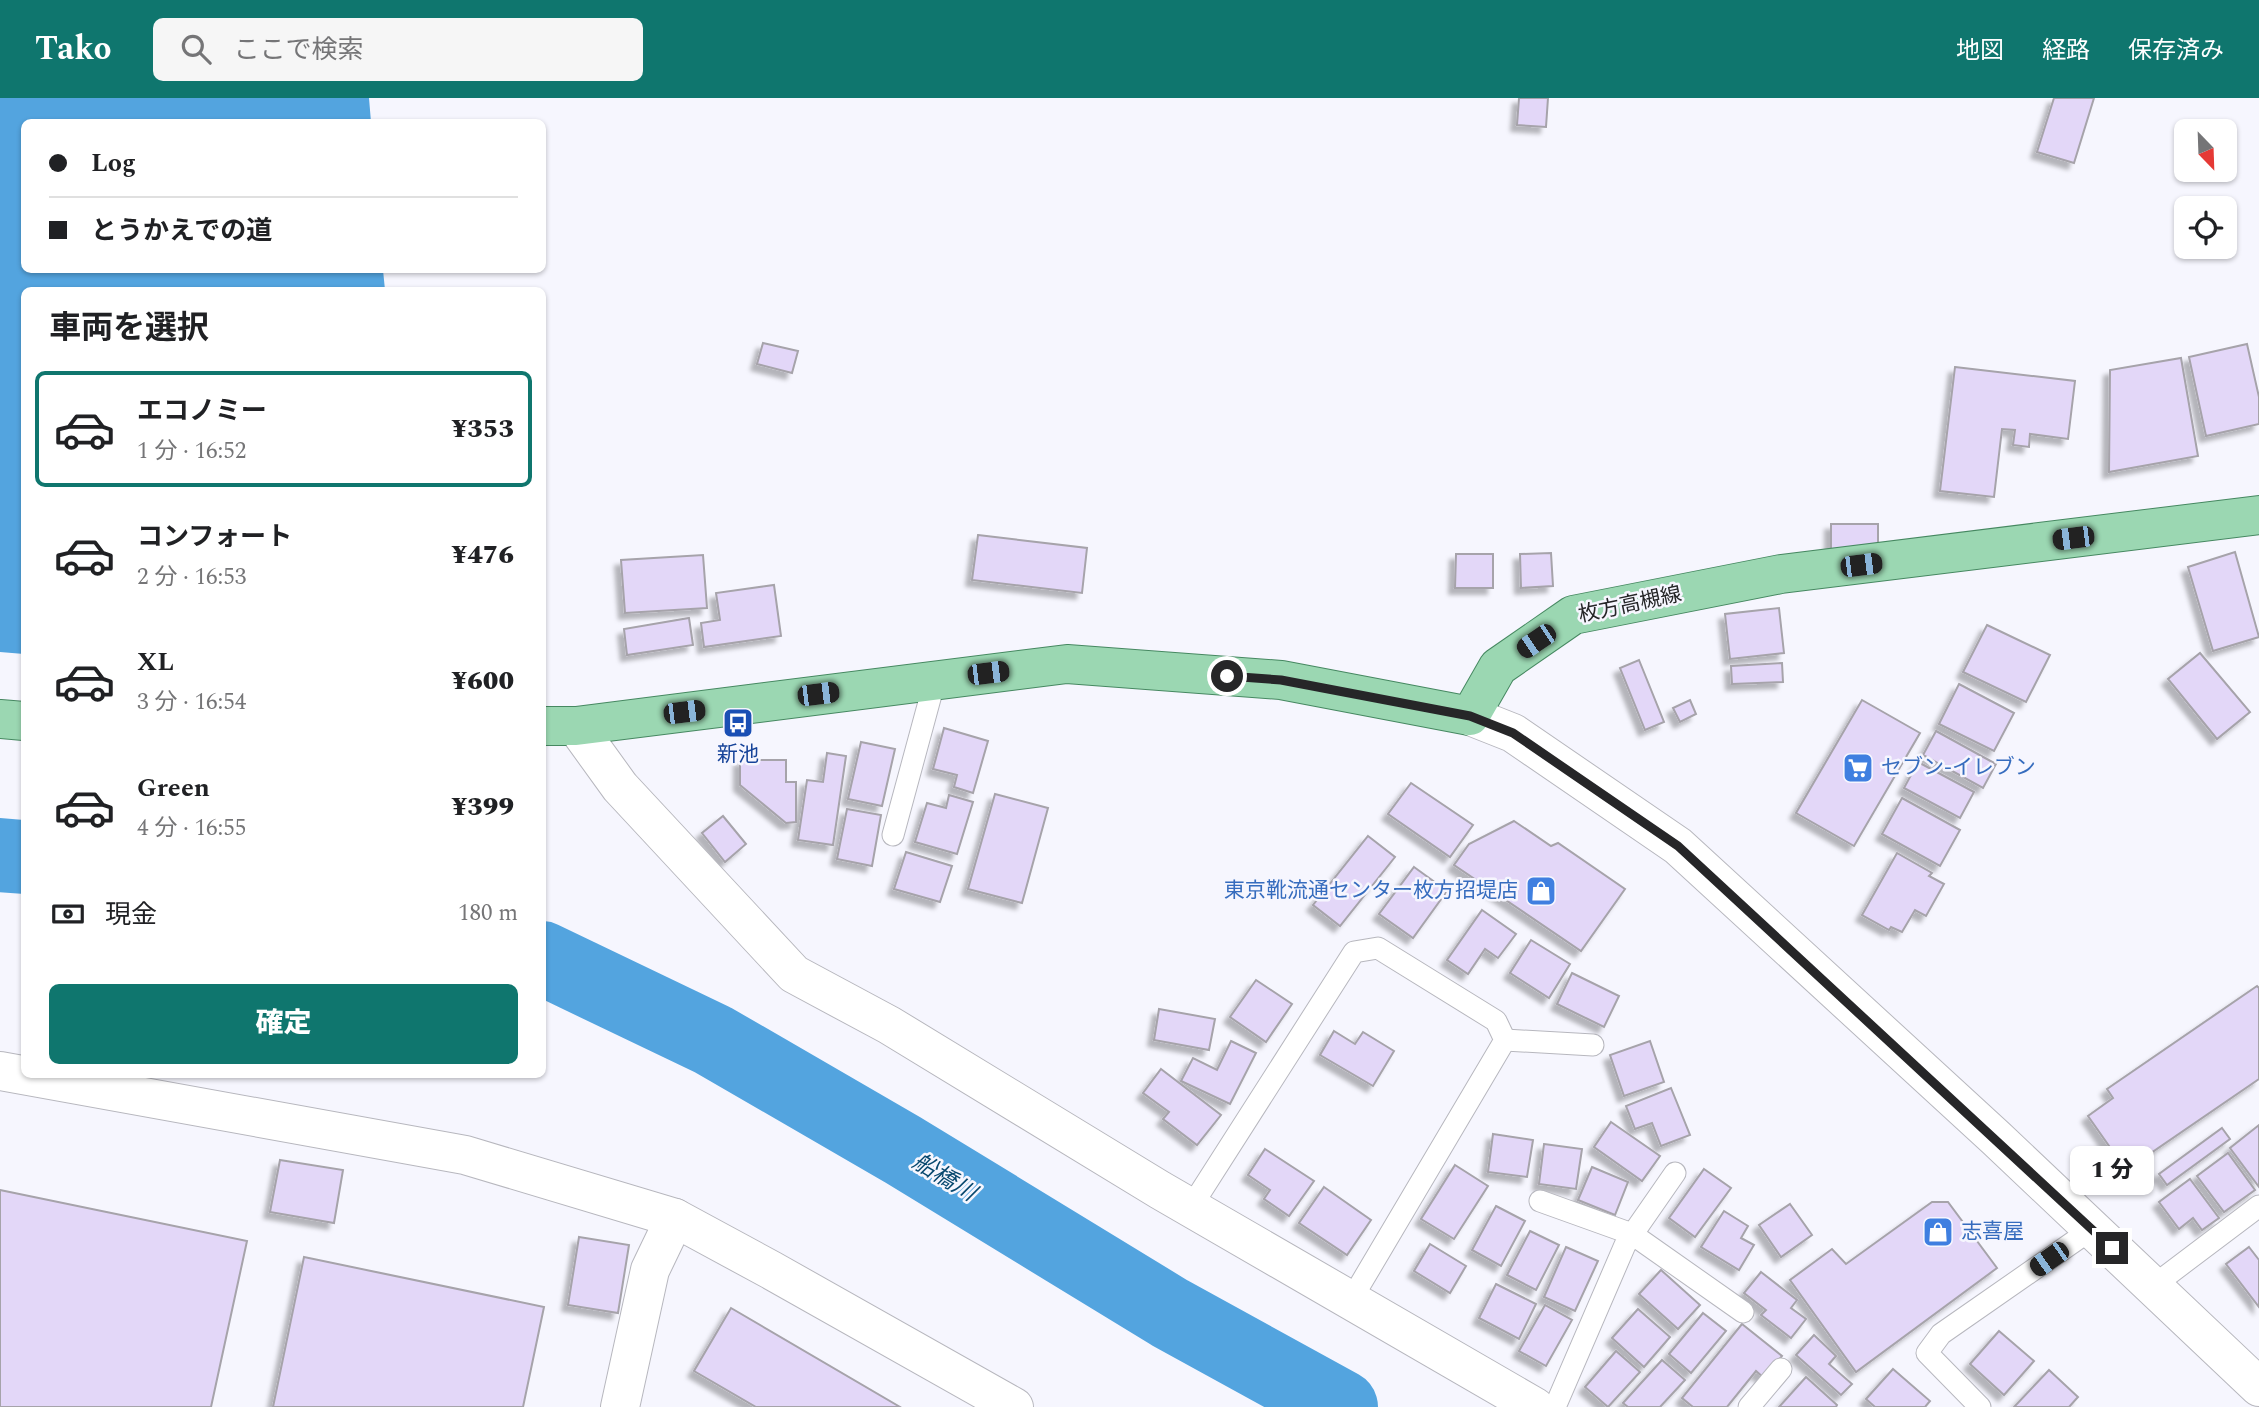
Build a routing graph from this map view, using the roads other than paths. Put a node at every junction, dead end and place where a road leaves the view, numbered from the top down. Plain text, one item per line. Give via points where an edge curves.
1 (2259, 515) edge
2 (935, 680) junction
3 (1470, 716) junction
4 (0, 719) edge
5 (21, 721) edge
6 (559, 726) edge
7 (893, 835) dead end
8 (1505, 1040) junction
9 (1593, 1045) dead end
10 (0, 1071) edge
11 (21, 1075) edge
12 (39, 1078) edge
13 (1675, 1172) dead end
14 (1540, 1201) dead end
15 (2259, 1206) edge
16 (1191, 1207) junction
17 (675, 1218) junction
18 (2092, 1229) junction
19 (1632, 1234) junction
20 (2153, 1286) junction
21 (1351, 1300) junction
22 (1743, 1312) dead end
23 (1781, 1370) dead end
24 (2259, 1387) edge
25 (620, 1407) edge
26 (1014, 1407) edge
27 (1535, 1407) edge
28 (1555, 1407) edge
29 (1749, 1407) edge
30 (1980, 1407) edge

1 - 3 main road, 枚方高槻線 via 1781,575 1573,615 1498,667
2 - 3 main road via 1068,664 1281,680
2 - 6 main road
2 - 7 lane
3 - 18 street via 1513,733 1678,846
4 - 5 main road
6 - 16 street via 794,974 889,1025
8 - 9 lane
8 - 16 lane via 1496,1021 1378,948 1354,951
8 - 21 lane
10 - 11 street
12 - 17 street via 465,1155
13 - 19 lane
14 - 19 lane
15 - 20 lane
16 - 21 street
17 - 25 street via 650,1270
17 - 26 street
18 - 20 street
18 - 30 lane via 1941,1334 1927,1353
19 - 22 lane
19 - 28 lane
20 - 24 street
21 - 27 street
23 - 29 lane

